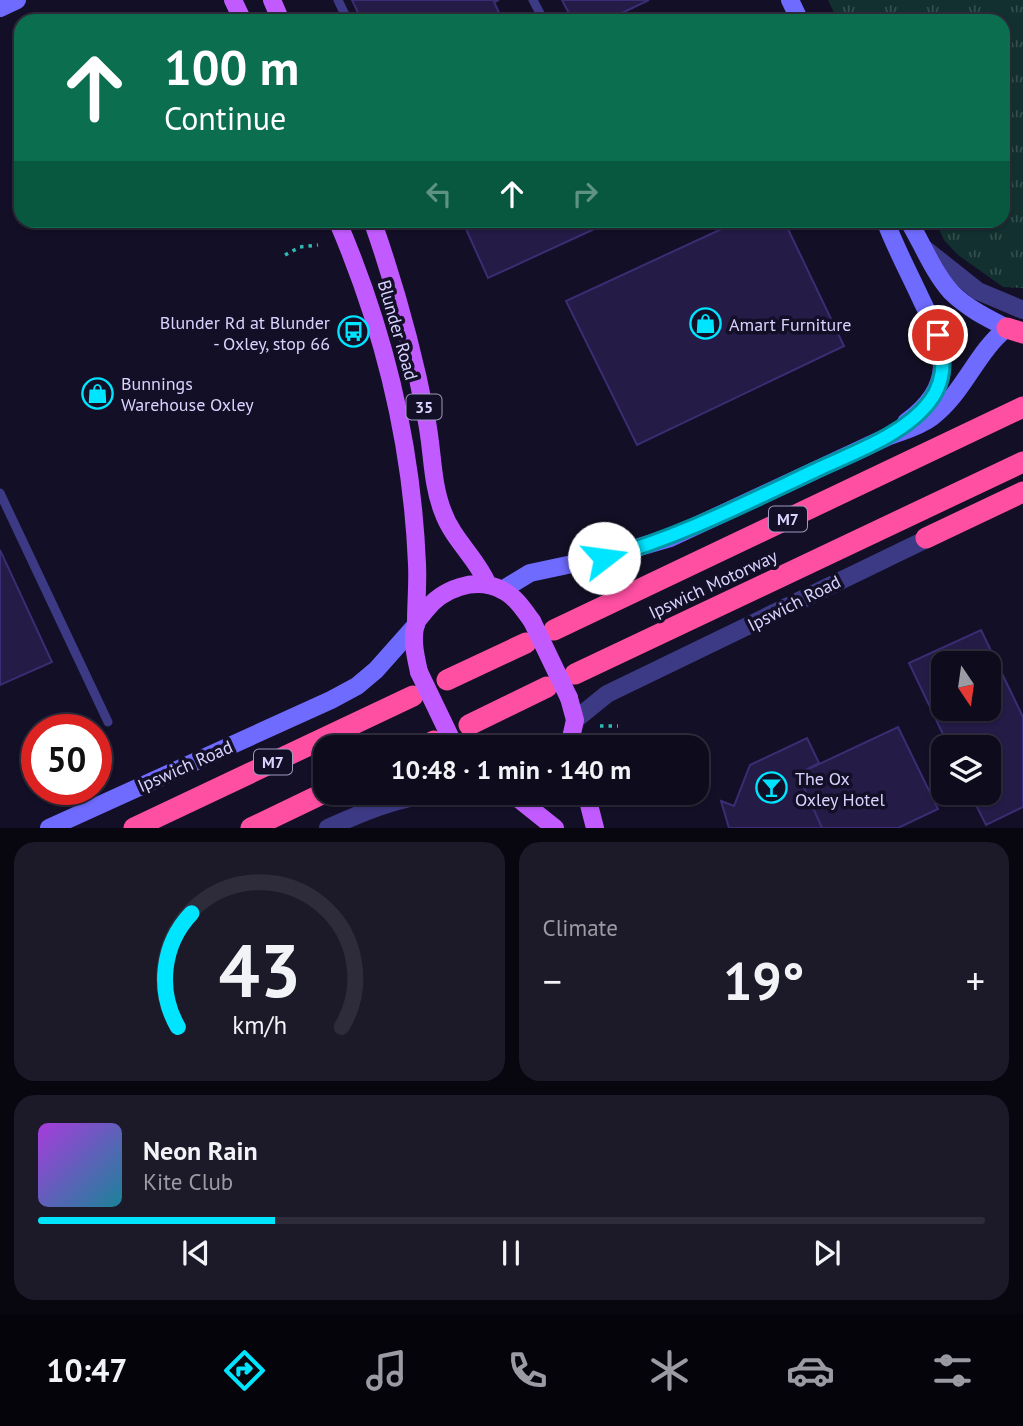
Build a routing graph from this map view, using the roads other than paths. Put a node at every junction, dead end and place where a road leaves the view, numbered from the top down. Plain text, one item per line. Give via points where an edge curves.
1 (17, 0) edge
2 (0, 8) edge
3 (340, 228) edge
4 (375, 228) edge
5 (889, 228) edge
6 (913, 228) edge
7 (1019, 321) edge
8 (1023, 407) edge
9 (887, 437) junction
10 (1023, 462) edge
11 (1023, 492) edge
12 (0, 493) edge
13 (1023, 503) edge
14 (926, 538) junction
15 (495, 587) junction
16 (416, 624) junction
17 (554, 630) dead end
18 (526, 643) dead end
19 (575, 674) dead end
20 (447, 680) dead end
21 (547, 687) dead end
22 (413, 696) dead end
23 (104, 714) edge
24 (575, 720) junction
25 (469, 725) dead end
26 (435, 735) edge
27 (574, 735) edge
28 (313, 798) edge
29 (383, 805) edge
30 (526, 805) edge
31 (589, 805) edge
32 (49, 828) edge
33 (134, 828) edge
34 (251, 828) edge
35 (328, 828) edge
36 (555, 828) edge
37 (595, 828) edge

1 - 2 main road
3 - 16 main road, Blunder Road / 35 via 375,319 399,414 417,566
4 - 15 main road, Blunder Road / 35 via 411,347 443,513 458,542
5 - 9 main road via 936,329 943,355 941,378 931,400
6 - 7 main road via 952,292 976,312
7 - 9 main road via 985,350 936,414
8 - 17 highway, Ipswich Motorway / M7
9 - 15 main road via 670,538 530,573
10 - 19 highway, Ipswich Motorway
11 - 14 highway
12 - 23 lane
13 - 14 street, Ipswich Road
14 - 24 street, Ipswich Road via 607,694
15 - 16 main road via 443,593
15 - 24 main road, 35, bridge via 532,621
16 - 26 main road, 35, bridge via 415,650
16 - 32 main road, Ipswich Road via 392,655 357,686
18 - 20 highway
21 - 25 highway
22 - 33 highway, M7
24 - 27 main road, 35
28 - 34 highway
29 - 35 street
30 - 36 main road
31 - 37 main road

